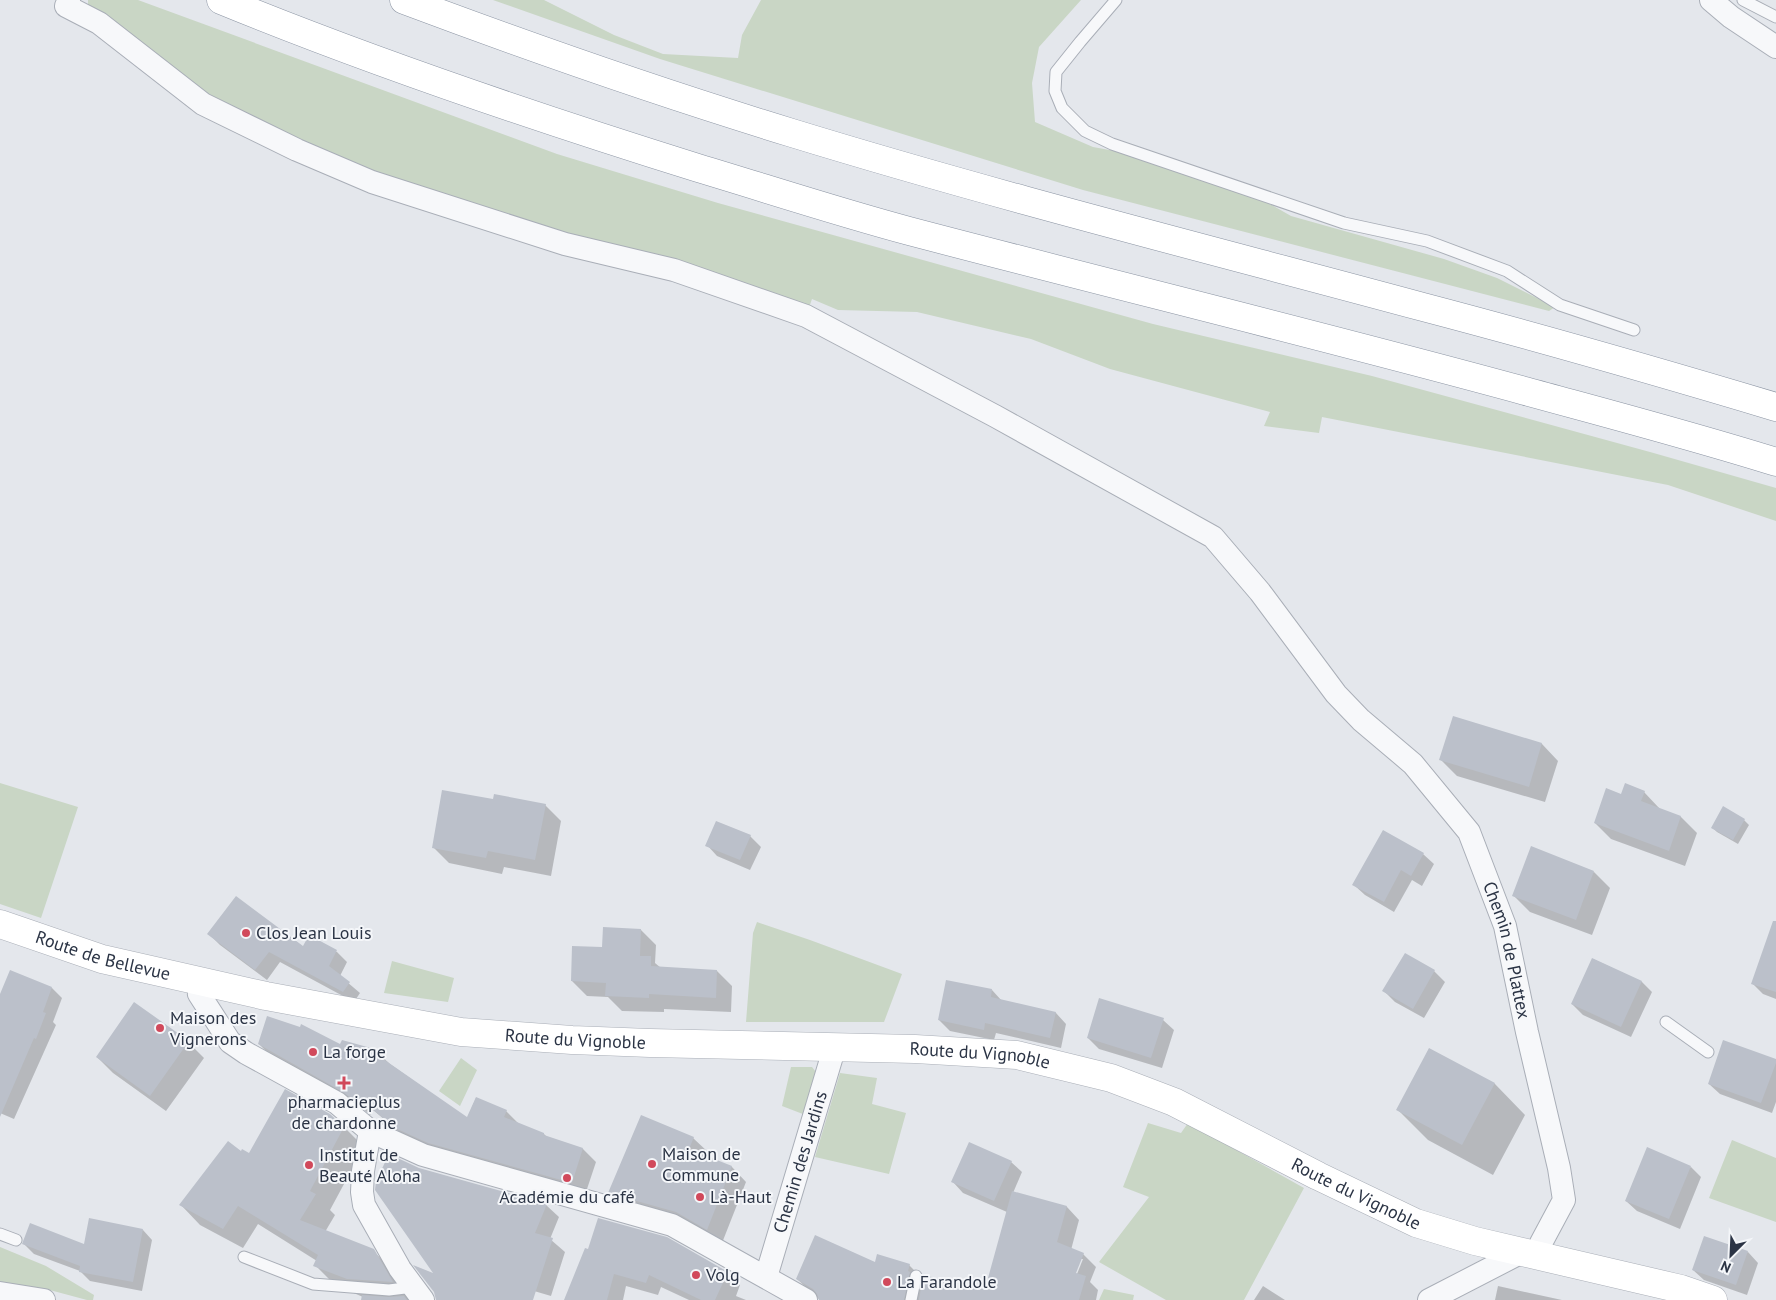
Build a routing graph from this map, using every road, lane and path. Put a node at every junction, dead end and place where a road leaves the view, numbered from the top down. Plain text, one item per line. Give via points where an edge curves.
1 (221, 0) edge
2 (404, 0) edge
3 (1116, 0) edge
4 (1710, 0) edge
5 (1743, 0) edge
6 (62, 2) edge
7 (1776, 17) edge
8 (1776, 47) edge
9 (1634, 330) dead end
10 (1776, 407) edge
11 (1776, 462) edge
12 (0, 924) edge
13 (207, 982) junction
14 (1666, 1022) dead end
15 (836, 1046) junction
16 (1708, 1052) dead end
17 (370, 1131) junction
18 (0, 1234) edge
19 (16, 1240) dead end
20 (1530, 1254) junction
21 (244, 1256) dead end
22 (916, 1276) dead end
23 (766, 1277) junction
24 (0, 1293) edge
25 (418, 1293) edge
26 (44, 1300) edge
27 (806, 1300) edge
28 (911, 1300) edge
29 (1429, 1300) edge
30 (1713, 1300) edge

1 - 11 main road via 497,102 766,189 906,230 1355,345
2 - 10 main road via 528,46 809,138 1054,209 1427,308
3 - 9 lane via 1056,72 1055,92 1062,108 1085,131 1112,144 1335,220 1427,241 1507,271 1560,305
4 - 8 street
5 - 7 lane
6 - 20 street, Chemin de Plattex via 99,23 203,104 296,150 381,185 565,244 674,270 806,316 1213,536 1260,592 1336,694 1360,720 1412,764 1469,832 1505,926 1564,1200 1541,1244
12 - 13 main road, Route de Bellevue via 102,959
13 - 15 main road, Route du Vignoble via 461,1032 640,1043
13 - 17 street via 199,994 230,1042 337,1103
14 - 16 lane
15 - 20 main road, Route du Vignoble via 1017,1055 1111,1078 1174,1102 1416,1223
15 - 23 street, Chemin des Jardins
17 - 23 street via 422,1155 672,1225
17 - 25 street via 363,1171 364,1205 400,1270
18 - 19 lane
20 - 29 street
20 - 30 main road, Route du Vignoble via 1681,1289
21 - 25 lane via 313,1284
22 - 28 lane
23 - 27 street
24 - 26 street

